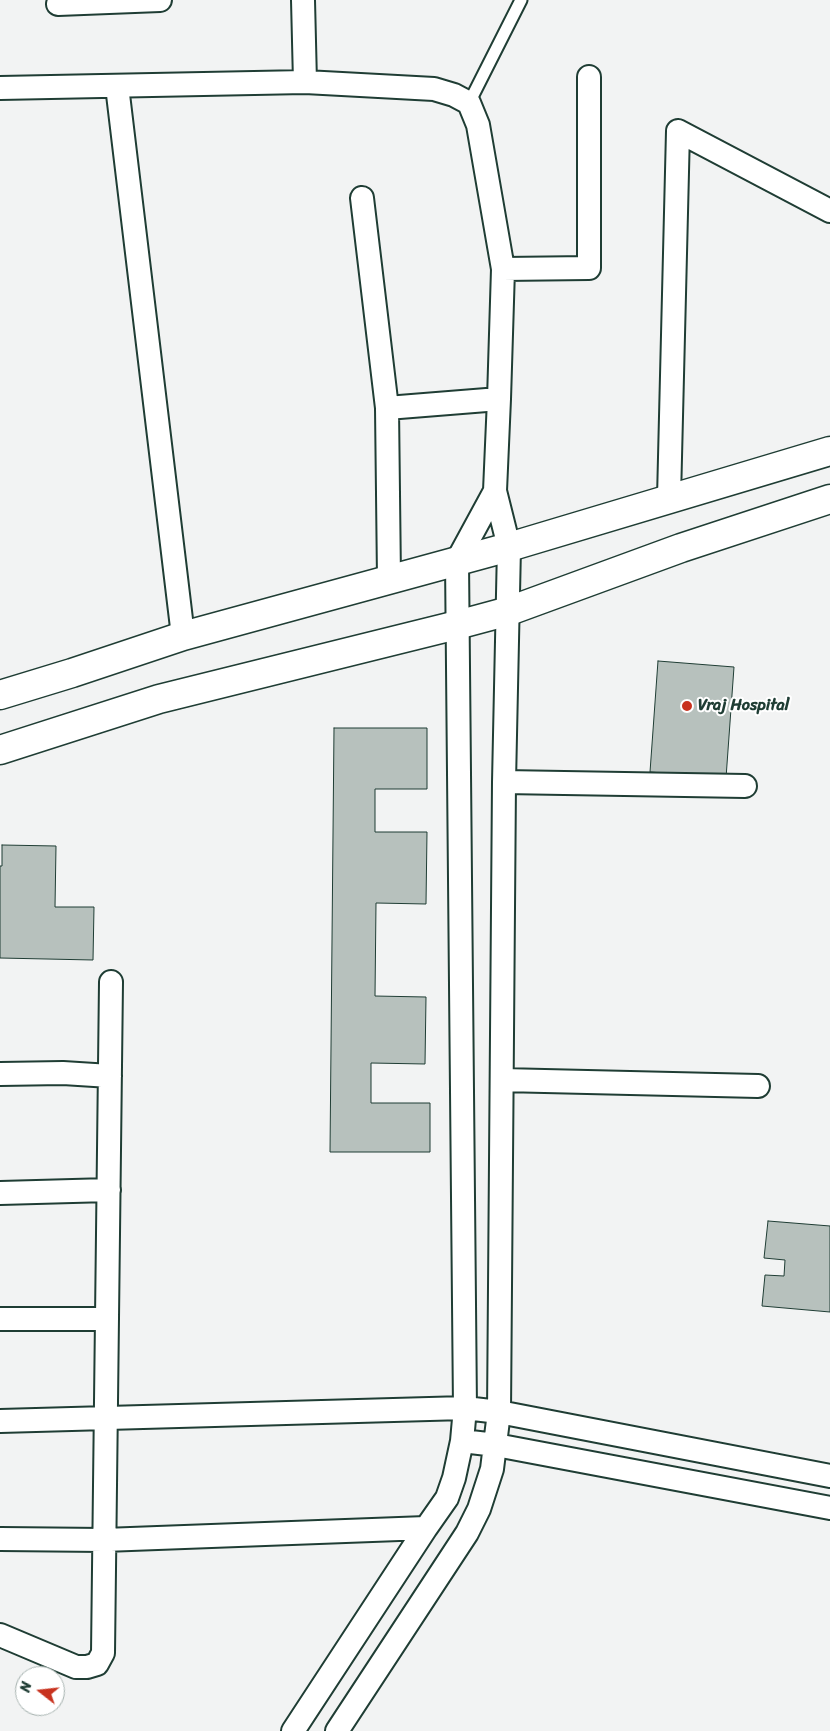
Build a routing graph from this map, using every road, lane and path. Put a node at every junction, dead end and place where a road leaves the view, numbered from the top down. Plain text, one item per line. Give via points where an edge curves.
1 (160, 0) edge
2 (303, 0) edge
3 (521, 0) edge
4 (58, 4) dead end
5 (589, 77) dead end
6 (305, 82) junction
7 (117, 86) junction
8 (0, 88) edge
9 (469, 103) junction
10 (362, 198) dead end
11 (830, 211) edge
12 (503, 269) junction
13 (499, 398) junction
14 (386, 408) junction
15 (830, 451) edge
16 (495, 491) junction
17 (669, 498) junction
18 (830, 499) edge
19 (509, 547) junction
20 (457, 561) junction
21 (389, 579) junction
22 (508, 611) junction
23 (457, 625) junction
24 (183, 636) junction
25 (0, 695) edge
26 (0, 750) edge
27 (504, 782) junction
28 (745, 786) dead end
29 (112, 982) dead end
30 (0, 1074) edge
31 (110, 1076) junction
32 (502, 1080) junction
33 (758, 1086) dead end
34 (108, 1190) junction
35 (0, 1193) edge
36 (0, 1319) edge
37 (107, 1319) junction
38 (465, 1408) junction
39 (499, 1412) junction
40 (105, 1419) junction
41 (0, 1420) edge
42 (462, 1441) junction
43 (496, 1445) junction
44 (830, 1476) edge
45 (830, 1508) edge
46 (426, 1528) junction
47 (0, 1539) edge
48 (104, 1540) junction
49 (0, 1635) edge
50 (293, 1731) edge
51 (337, 1731) edge

1 - 4 street
2 - 6 street
3 - 9 lane
5 - 12 street via 589,268
6 - 7 street
6 - 9 street via 434,89
7 - 8 street
7 - 24 street
9 - 12 street via 478,125
10 - 14 street
11 - 17 street via 678,131
12 - 13 street
13 - 14 street
13 - 16 street
14 - 21 street
15 - 17 highway
16 - 19 street
16 - 20 street
17 - 19 highway
18 - 22 highway via 681,548
19 - 20 highway
19 - 22 street
20 - 21 highway
20 - 23 street
21 - 24 highway
22 - 23 highway
22 - 27 street
23 - 26 highway via 159,699
23 - 38 street
24 - 25 highway
27 - 28 street
27 - 32 street
29 - 31 street
30 - 31 street
31 - 34 street
32 - 33 street
32 - 39 street
34 - 35 street
34 - 37 street
36 - 37 street
37 - 40 street
38 - 39 street
38 - 40 street
38 - 42 street
39 - 43 street
39 - 44 street
40 - 41 street
40 - 48 street
42 - 43 street
42 - 46 street via 447,1498
43 - 45 street
43 - 51 street via 479,1509 467,1533
46 - 48 street
46 - 50 street
47 - 48 street
48 - 49 street via 104,1647 97,1664 76,1667

